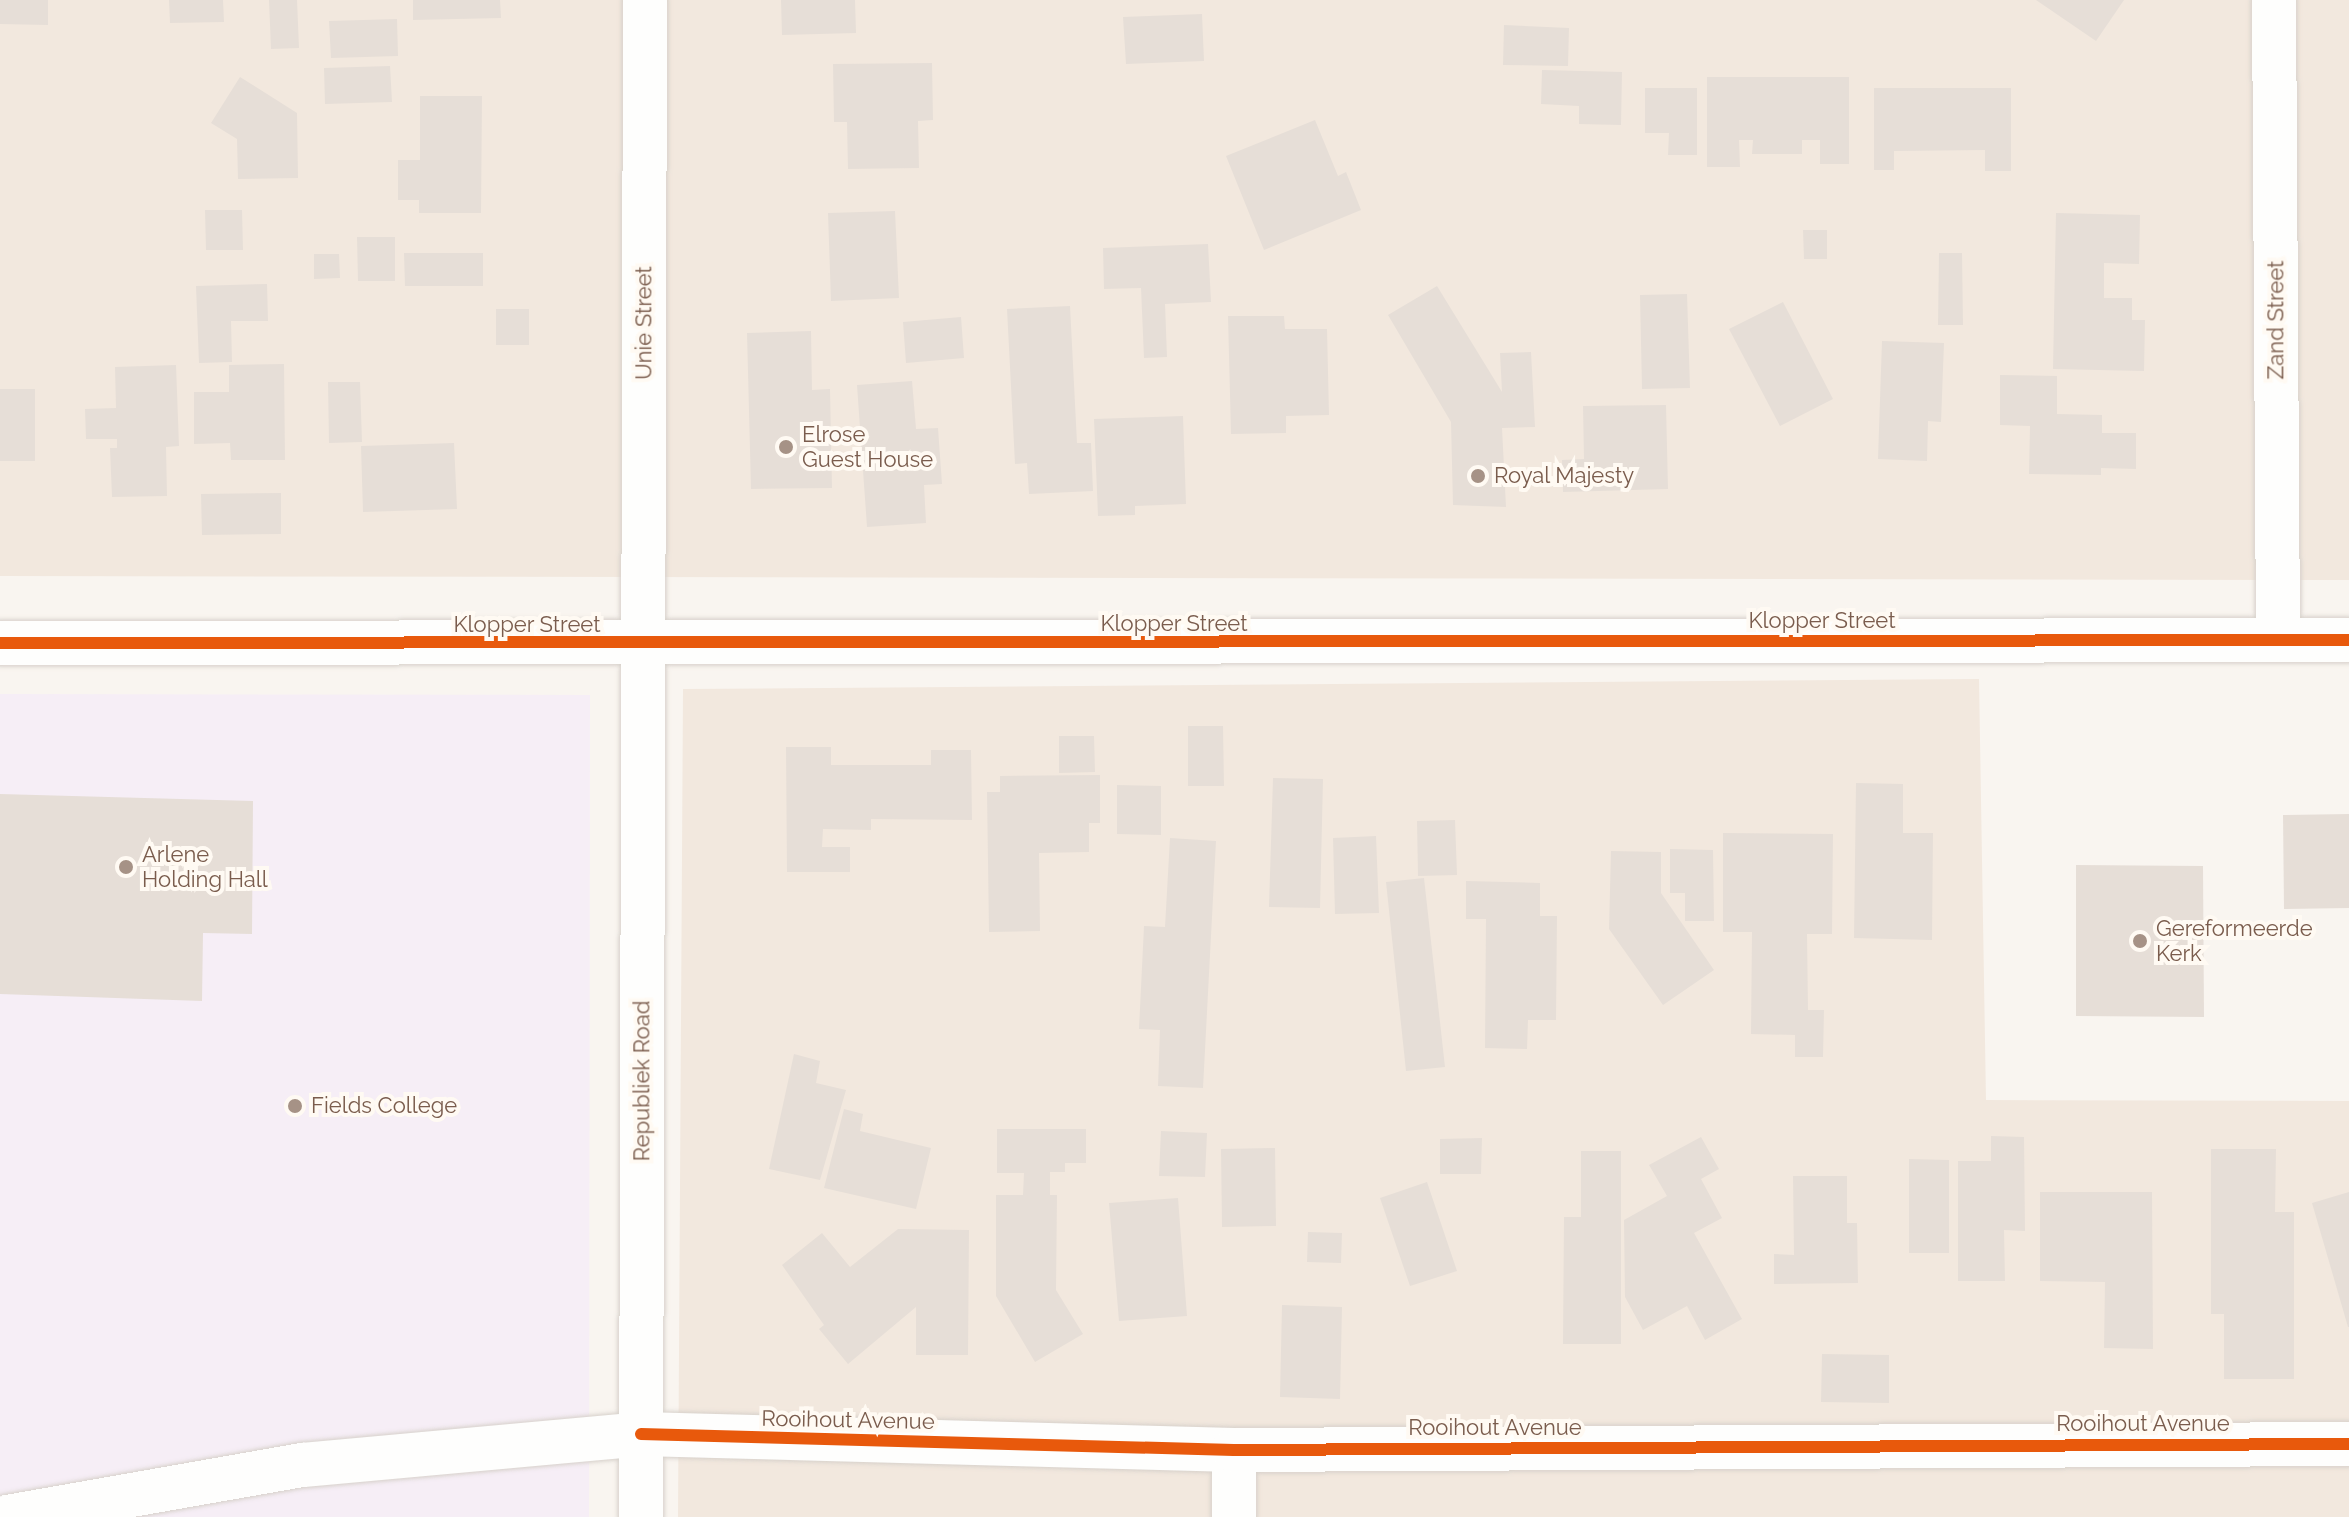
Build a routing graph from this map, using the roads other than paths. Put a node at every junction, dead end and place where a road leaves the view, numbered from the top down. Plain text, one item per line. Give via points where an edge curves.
1 (645, 0) edge
2 (2274, 0) edge
3 (2278, 640) junction
4 (2349, 640) edge
5 (0, 643) edge
6 (644, 645) junction
7 (641, 1434) junction
8 (2349, 1444) edge
9 (1234, 1450) junction
10 (7, 1517) edge
11 (641, 1517) edge
12 (1234, 1517) edge

1 - 6 street, Unie Street
2 - 3 street, Zand Street
3 - 4 street, Klopper Street
3 - 6 street, Klopper Street
5 - 6 street, Klopper Street
6 - 7 street, Republiek Road
7 - 9 street, Rooihout Avenue
7 - 10 street, Rooihout Avenue via 303,1465 86,1499
7 - 11 street, Republiek Road
8 - 9 street, Rooihout Avenue
9 - 12 street

